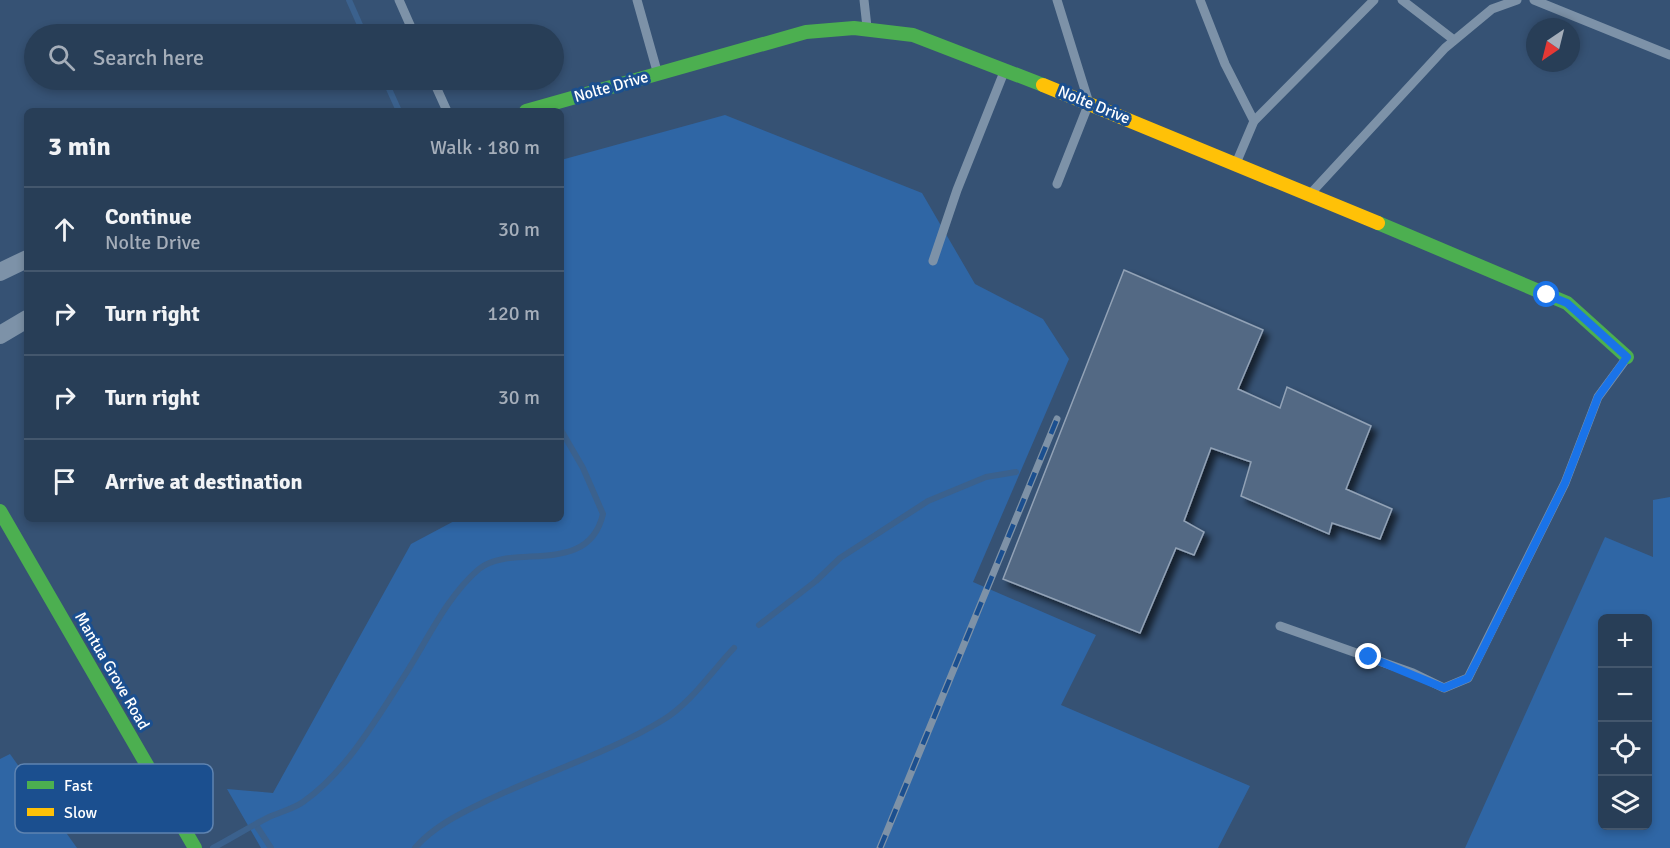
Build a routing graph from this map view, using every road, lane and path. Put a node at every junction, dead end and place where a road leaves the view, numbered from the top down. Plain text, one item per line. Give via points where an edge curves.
1 (399, 0) edge
2 (637, 0) edge
3 (864, 0) edge
4 (1058, 0) edge
5 (1200, 0) edge
6 (1374, 0) edge
7 (1402, 0) edge
8 (1517, 0) edge
9 (1534, 0) edge
10 (410, 24) edge
11 (867, 30) junction
12 (1454, 40) junction
13 (1670, 55) edge
14 (1005, 70) junction
15 (657, 74) junction
16 (438, 90) edge
17 (1089, 104) junction
18 (446, 108) edge
19 (537, 108) edge
20 (1254, 122) junction
21 (1236, 164) junction
22 (1056, 184) dead end
23 (1310, 194) junction
24 (24, 260) edge
25 (933, 261) dead end
26 (0, 272) edge
27 (24, 321) edge
28 (0, 335) edge
29 (1627, 357) joint
30 (0, 511) edge
31 (1280, 626) dead end
32 (146, 764) edge
33 (186, 833) edge
34 (195, 848) edge

1 - 10 lane
2 - 15 lane
3 - 11 lane
4 - 17 lane
5 - 20 lane via 1225,64
6 - 20 lane
7 - 12 lane
8 - 12 lane via 1492,9
9 - 13 lane
11 - 14 street, Nolte Drive via 913,35
11 - 15 street, Nolte Drive via 806,32
12 - 23 lane
14 - 17 street, Nolte Drive
14 - 25 lane
15 - 19 street, Nolte Drive
16 - 18 lane
17 - 21 street, Nolte Drive
17 - 22 lane
20 - 21 lane
21 - 23 street, Nolte Drive
23 - 29 street, Nolte Drive via 1567,303
24 - 26 street
27 - 28 street
29 - 31 lane via 1598,397 1565,483 1468,678 1444,688 1413,673
30 - 32 street, Mantua Grove Road
33 - 34 street, Mantua Grove Road

